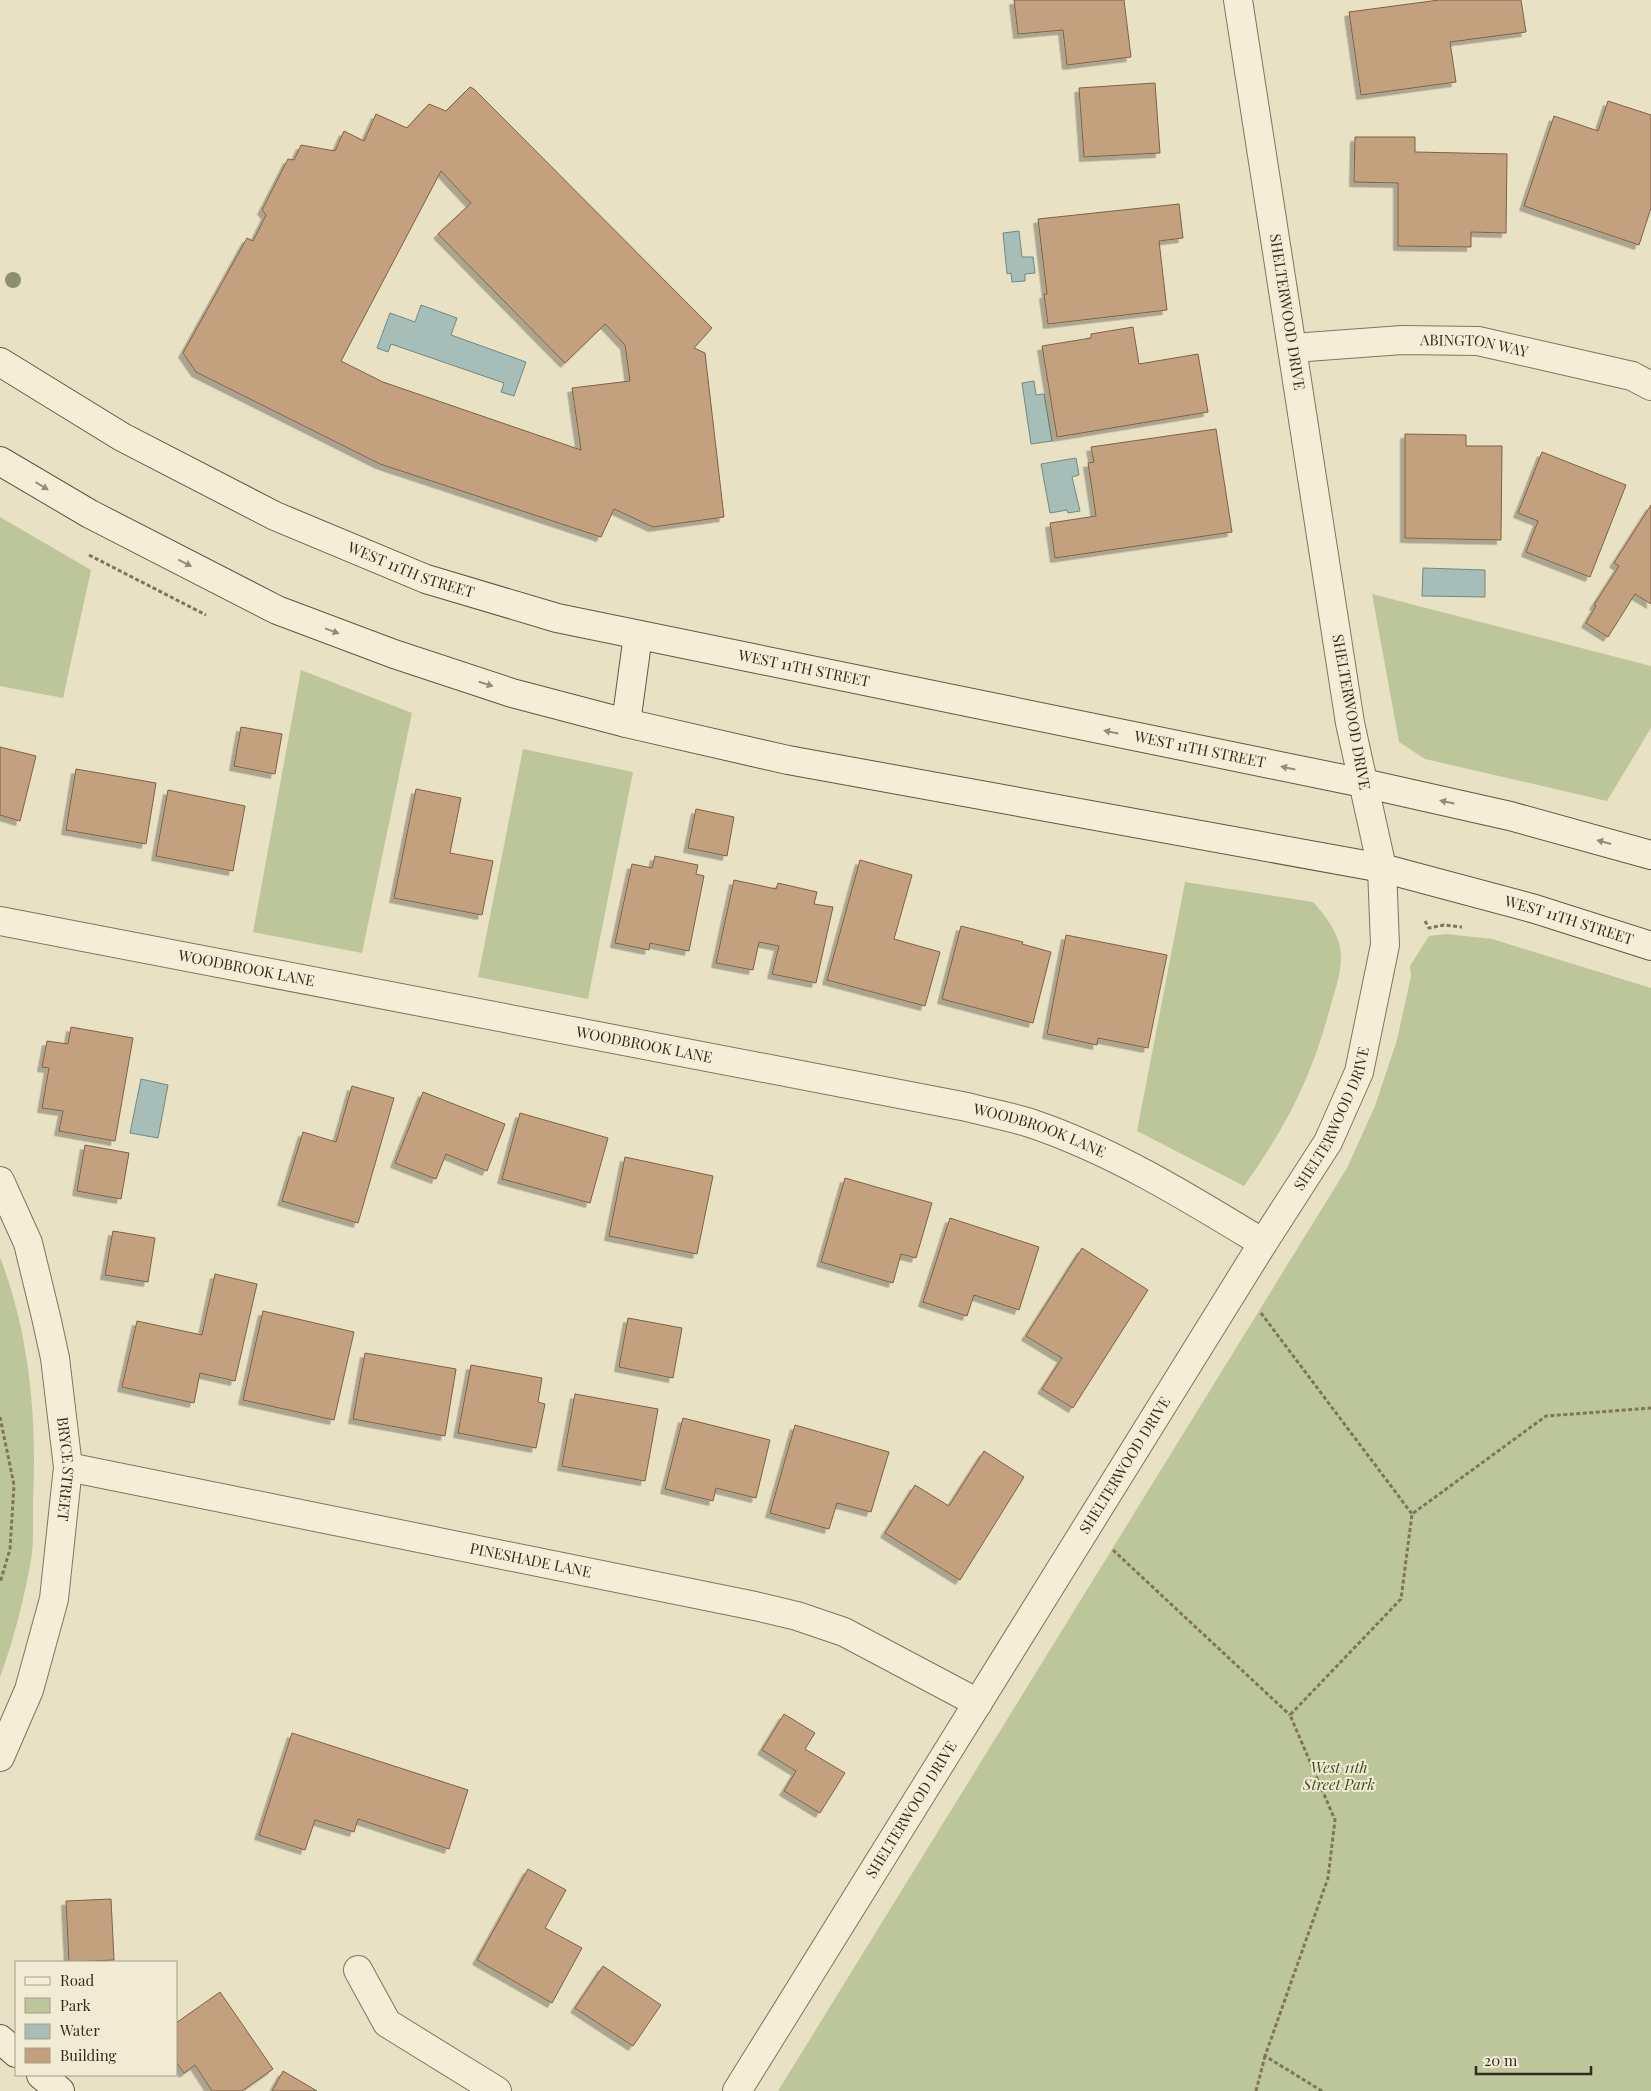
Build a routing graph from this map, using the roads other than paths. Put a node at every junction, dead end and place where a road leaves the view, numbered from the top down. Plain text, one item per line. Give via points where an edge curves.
1 (1238, 0) edge
2 (1293, 348) junction
3 (0, 362) edge
4 (1651, 386) edge
5 (0, 461) edge
6 (638, 635) junction
7 (626, 723) junction
8 (1363, 783) junction
9 (1651, 855) edge
10 (1382, 868) junction
11 (0, 921) edge
12 (1651, 946) edge
13 (0, 1182) edge
14 (1262, 1243) junction
15 (68, 1467) junction
16 (978, 1703) junction
17 (0, 1756) edge
18 (358, 1970) dead end
19 (0, 2039) edge
20 (15, 2052) edge
21 (42, 2076) edge
22 (60, 2091) edge
23 (497, 2091) edge
24 (737, 2091) edge

1 - 2 street, SHELTERWOOD DRIVE
2 - 4 street, ABINGTON WAY via 1402,340 1478,342 1632,376
2 - 8 street, SHELTERWOOD DRIVE via 1350,723
3 - 6 street, WEST 11TH STREET via 122,436 275,516 426,579 557,618
5 -> 7 street, WEST 11TH STREET via 90,514 278,610 394,654 512,693
6 - 7 street
8 -> 6 street, WEST 11TH STREET
7 - 10 street, WEST 11TH STREET via 788,760
9 -> 8 street, WEST 11TH STREET via 1510,816
8 - 10 street, SHELTERWOOD DRIVE
10 - 12 street, WEST 11TH STREET via 1534,909
10 - 14 street, SHELTERWOOD DRIVE via 1386,945 1359,1072 1328,1142
11 - 14 street, WOODBROOK LANE via 986,1112 1033,1124 1112,1156
13 - 15 street, BRYCE STREET via 28,1243 46,1317 55,1358
14 - 16 street, SHELTERWOOD DRIVE
15 - 16 street, PINESHADE LANE via 797,1616 844,1632
15 - 17 street, BRYCE STREET via 54,1599 29,1690
16 - 24 street, SHELTERWOOD DRIVE
18 - 23 street via 387,2023
19 - 20 street
21 - 22 street

